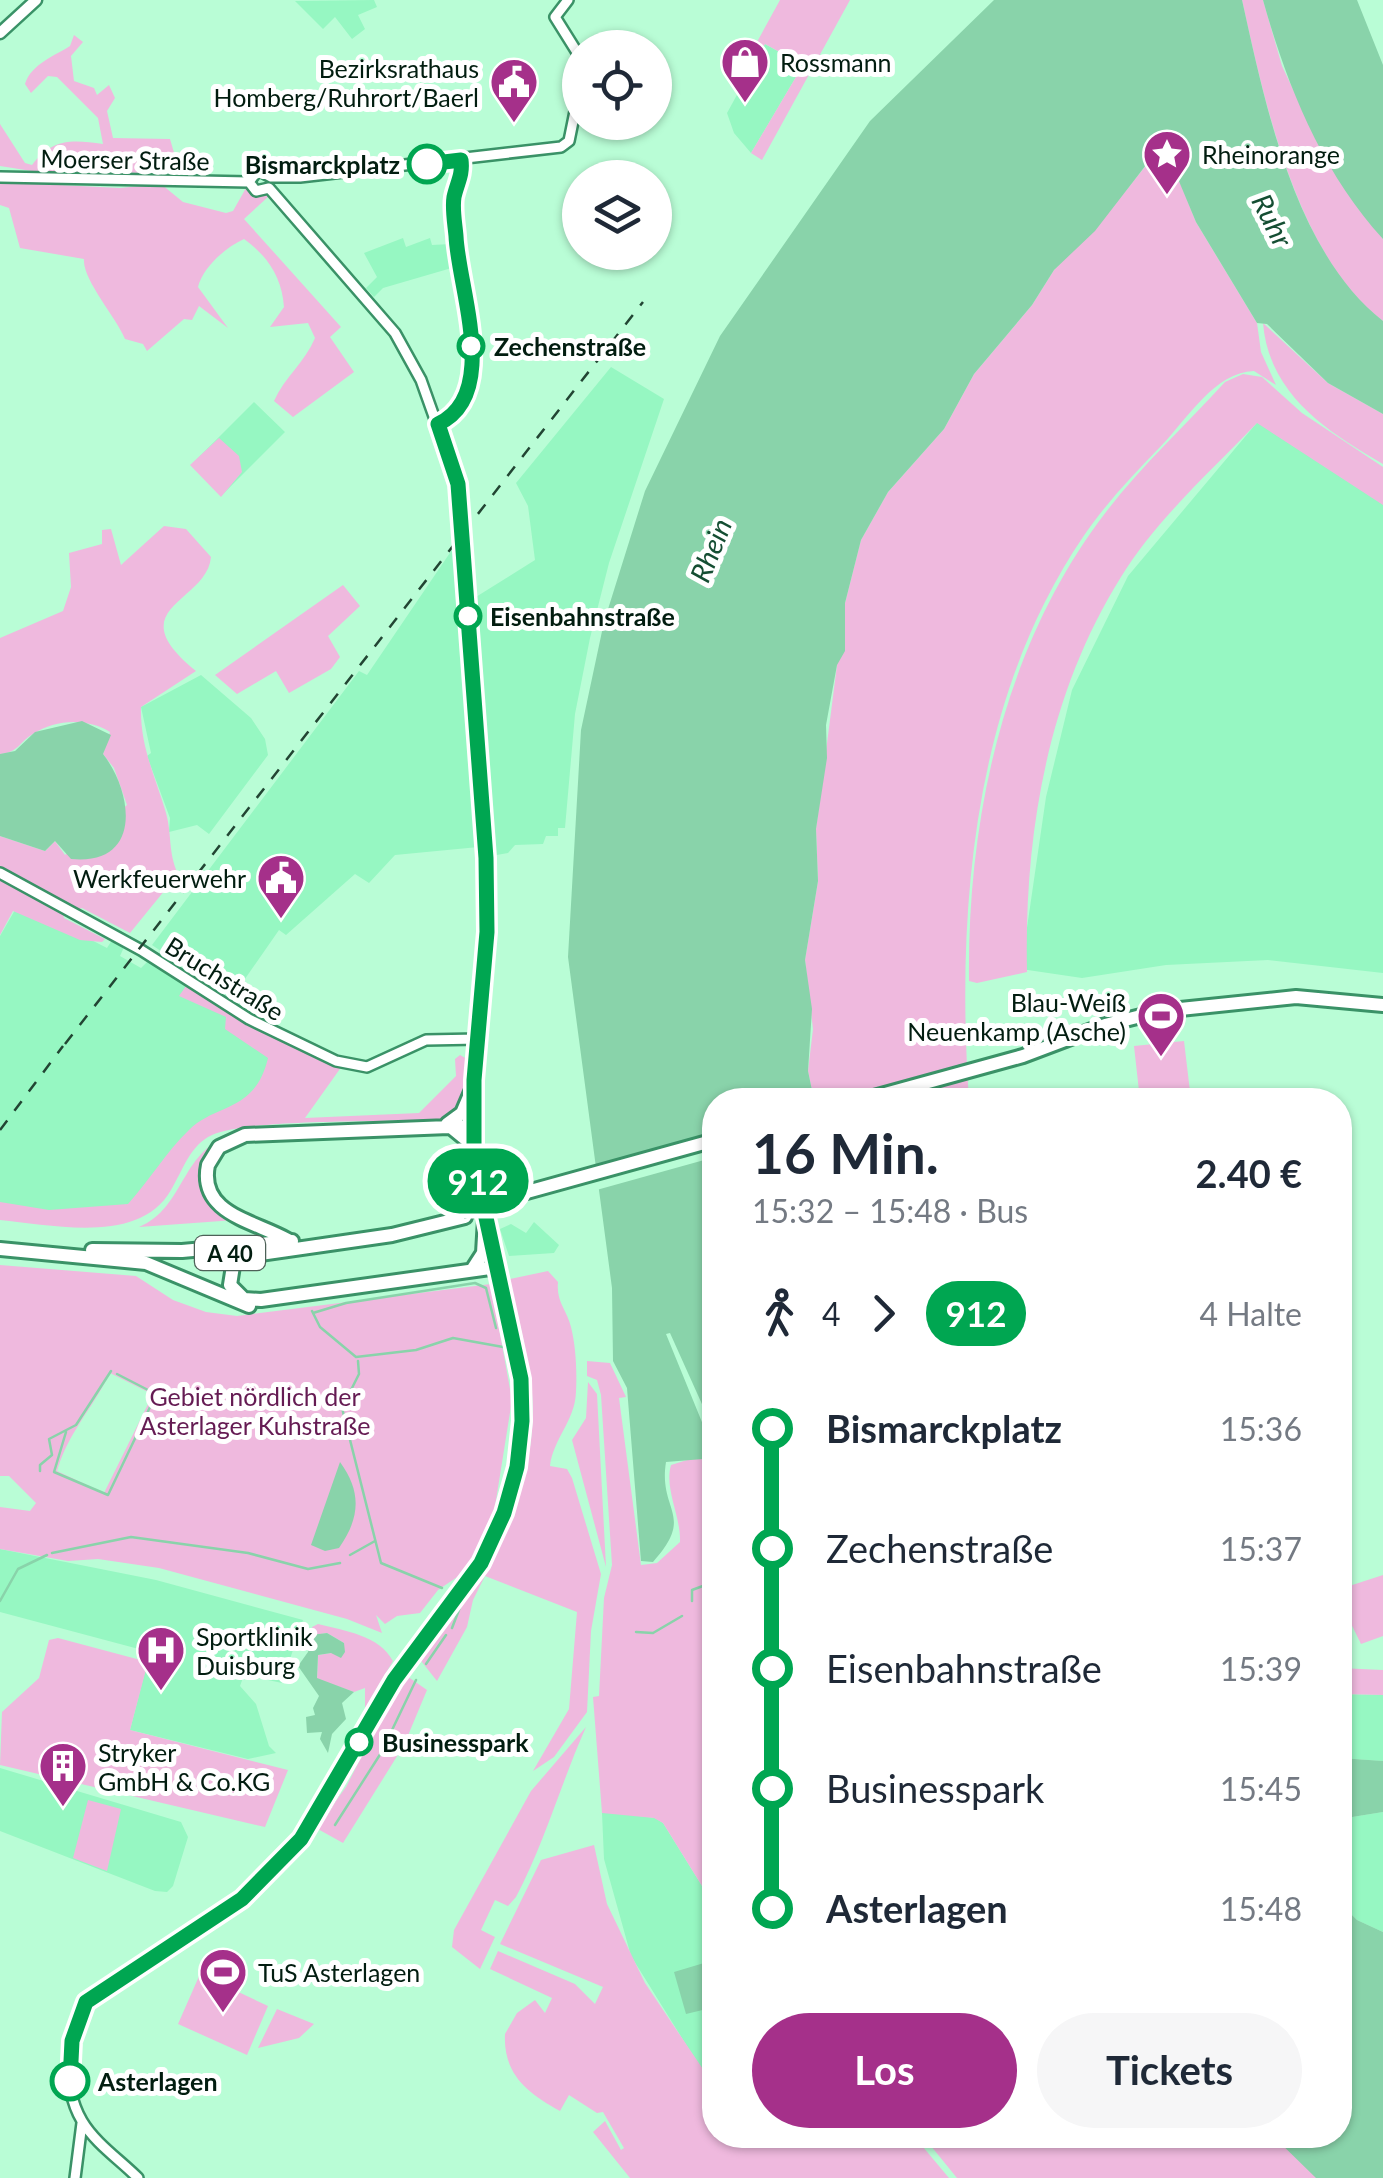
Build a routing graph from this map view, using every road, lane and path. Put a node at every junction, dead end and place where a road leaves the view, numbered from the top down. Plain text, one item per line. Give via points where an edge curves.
1 (36, 0) edge
2 (568, 0) edge
3 (563, 30) edge
4 (0, 33) edge
5 (567, 140) edge
6 (0, 177) edge
7 (249, 182) junction
8 (270, 182) junction
9 (0, 873) edge
10 (1383, 1005) edge
11 (480, 1012) junction
12 (1383, 1013) edge
13 (454, 1038) junction
14 (478, 1039) junction
15 (986, 1070) junction
16 (474, 1085) junction
17 (912, 1088) edge
18 (928, 1088) edge
19 (474, 1124) junction
20 (448, 1126) junction
21 (702, 1144) edge
22 (474, 1146) junction
23 (702, 1151) edge
24 (463, 1213) junction
25 (486, 1218) junction
26 (362, 1239) junction
27 (290, 1241) junction
28 (0, 1246) edge
29 (98, 1258) junction
30 (498, 1270) junction
31 (470, 1272) junction
32 (82, 2120) junction
33 (96, 2138) junction
34 (82, 2147) junction
35 (79, 2164) junction
36 (76, 2178) edge
37 (138, 2178) edge

1 - 4 main road
2 - 3 main road via 555,18
5 - 8 main road, Moerser Straße
6 - 7 main road, Moerser Straße
7 - 8 main road, Moerser Straße via 256,191
7 - 8 main road via 258,170
8 - 11 main road via 395,333 456,472 488,895
9 - 13 main road, Bruchstraße via 320,1056 367,1067 436,1038
10 - 15 highway via 1296,998 1206,1004 1106,1025
11 - 13 main road
11 - 14 main road
12 - 15 highway via 1296,1005 1207,1010 1107,1030
13 - 14 main road
14 - 16 main road
15 - 17 highway
15 - 18 highway
16 - 19 main road
16 - 20 highway
19 - 20 highway
19 - 22 main road
20 - 22 highway
20 - 27 highway via 245,1135 219,1147 206,1176 215,1202
21 - 24 highway, A 40, bridge
22 - 25 main road
23 - 24 highway, A 40, bridge
24 - 26 highway, A 40
24 - 27 highway, A 40
25 - 30 main road
25 - 31 highway via 483,1254
26 - 29 highway, A 40
26 - 31 highway via 247,1256 233,1266 230,1284 244,1300 261,1300
27 - 28 highway, A 40 via 139,1252
28 - 29 highway, A 40
29 - 30 highway via 146,1263 232,1303 254,1306
30 - 31 highway
30 - 32 main road via 522,1394 517,1467 481,1563 407,1661 289,1854 220,1915 86,2002 68,2060
32 - 33 main road
32 - 34 main road
33 - 34 main road
33 - 35 main road
33 - 37 main road
34 - 35 main road
35 - 36 main road

